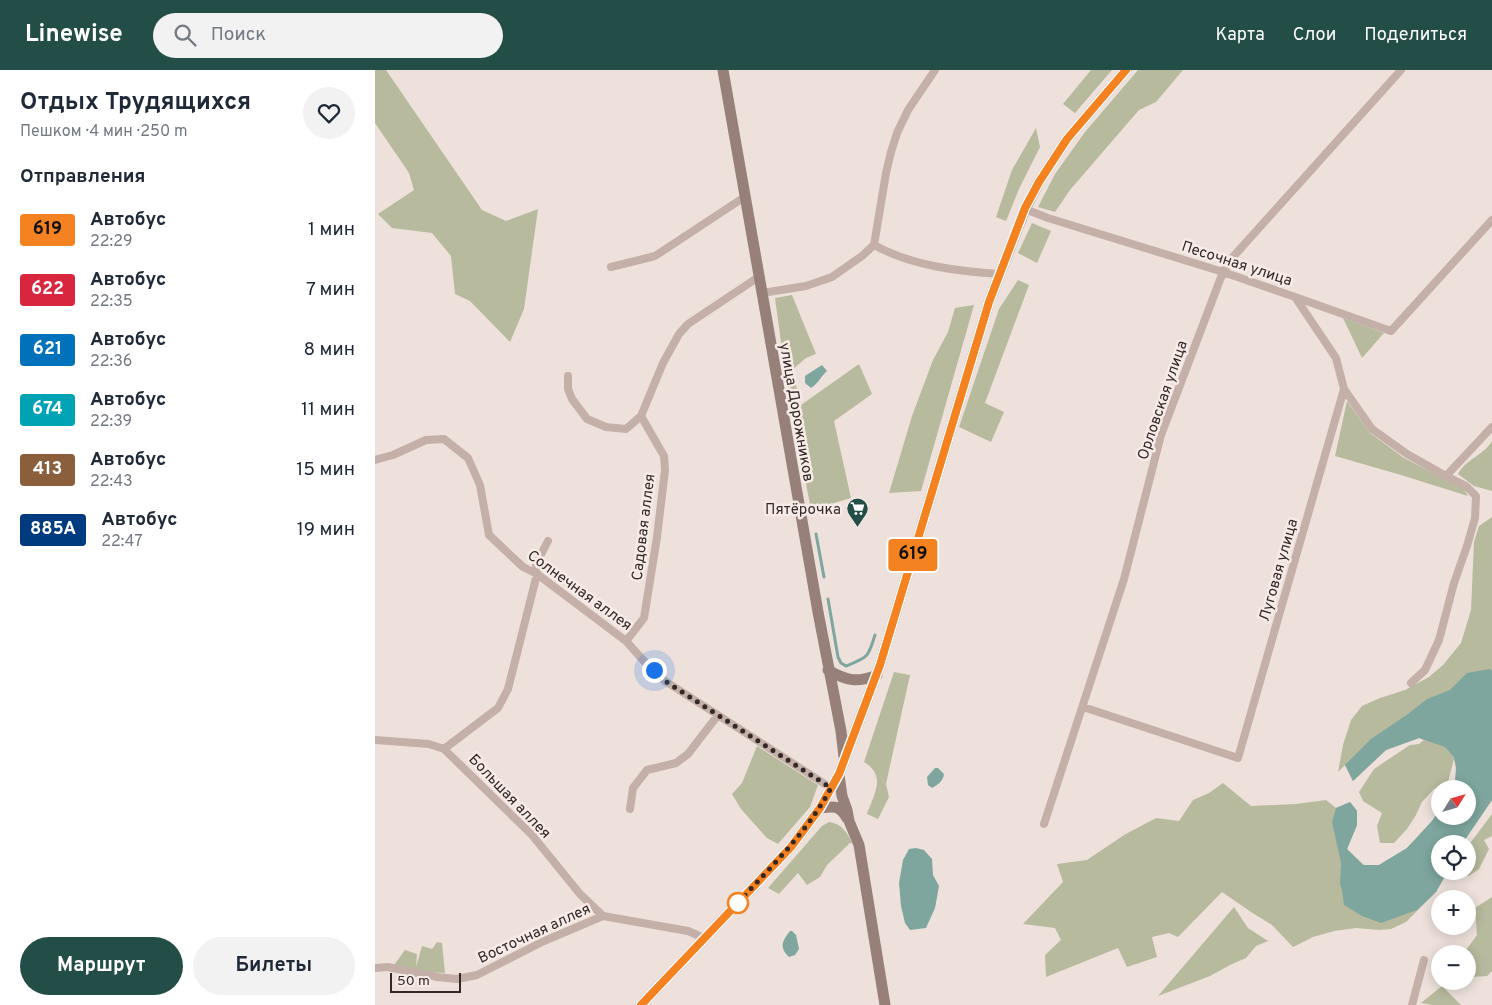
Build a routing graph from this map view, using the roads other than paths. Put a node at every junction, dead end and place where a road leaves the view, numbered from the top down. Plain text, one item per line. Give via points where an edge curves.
1 (723, 70) edge
2 (935, 70) edge
3 (1126, 70) edge
4 (1401, 70) edge
5 (746, 196) junction
6 (1025, 208) junction
7 (1492, 220) edge
8 (874, 245) junction
9 (611, 267) dead end
10 (1223, 272) junction
11 (999, 274) junction
12 (759, 276) junction
13 (762, 293) junction
14 (1295, 297) junction
15 (569, 376) dead end
16 (1344, 389) junction
17 (641, 416) junction
18 (1492, 427) edge
19 (375, 460) edge
20 (1447, 476) junction
21 (548, 541) dead end
22 (537, 574) junction
23 (626, 641) junction
24 (828, 670) junction
25 (877, 675) junction
26 (1411, 683) dead end
27 (1083, 708) junction
28 (717, 714) junction
29 (375, 740) edge
30 (444, 749) junction
31 (844, 759) junction
32 (839, 774) junction
33 (831, 788) junction
34 (820, 808) junction
35 (629, 809) dead end
36 (849, 821) junction
37 (1044, 824) dead end
38 (603, 916) junction
39 (704, 938) junction
40 (1424, 960) dead end
41 (375, 968) edge
42 (641, 1005) edge
43 (885, 1005) edge
44 (1412, 1005) edge

1 - 5 main road, улица Дорожников
2 - 8 street via 897,133 886,173
3 - 6 main road via 1067,139
4 - 10 street, Орловская улица
5 - 9 street via 655,256
5 - 12 main road, улица Дорожников
6 - 10 street, Песочная улица
6 - 11 main road
7 - 14 street via 1391,331
8 - 11 street via 906,259
8 - 13 street via 832,277 806,286
10 - 14 street, Песочная улица
10 - 27 street, Орловская улица via 1161,435 1124,579
11 - 25 main road
12 - 13 main road, улица Дорожников
12 - 17 street via 688,324 679,334
13 - 24 main road, улица Дорожников
14 - 16 street, Песочная улица via 1336,358
15 - 17 street via 568,389 572,399 587,419 606,427 626,429
16 - 20 street, Песочная улица via 1372,429 1407,454
16 - 27 street, Луговая улица via 1238,758
17 - 23 street, Садовая аллея via 664,456 665,470 644,618
18 - 20 street
19 - 22 street, Солнечная аллея via 426,440 444,439 468,458 480,485 489,535 523,567
20 - 26 street, Песочная улица via 1466,486 1476,496 1475,518 1439,640 1425,670
21 - 22 street via 536,564
22 - 23 street, Солнечная аллея
22 - 30 street via 508,689 498,708
23 - 28 street, Солнечная аллея via 665,681
24 - 25 main road via 841,678 853,680
24 - 31 main road, улица Дорожников
25 - 31 main road
27 - 37 street, Орловская улица
28 - 33 street, Солнечная аллея
28 - 35 street via 688,754 676,763 647,770 633,788
29 - 30 street via 429,744
30 - 38 street, Большая аллея via 532,835 580,894
31 - 32 main road
32 - 33 main road
32 - 36 main road
33 - 34 main road
34 - 36 main road via 834,806 842,810
34 - 39 main road via 791,847
36 - 43 main road via 859,845
38 - 39 street, Восточная аллея via 688,931
38 - 41 street, Восточная аллея via 477,975 457,979
39 - 42 main road
40 - 44 street

